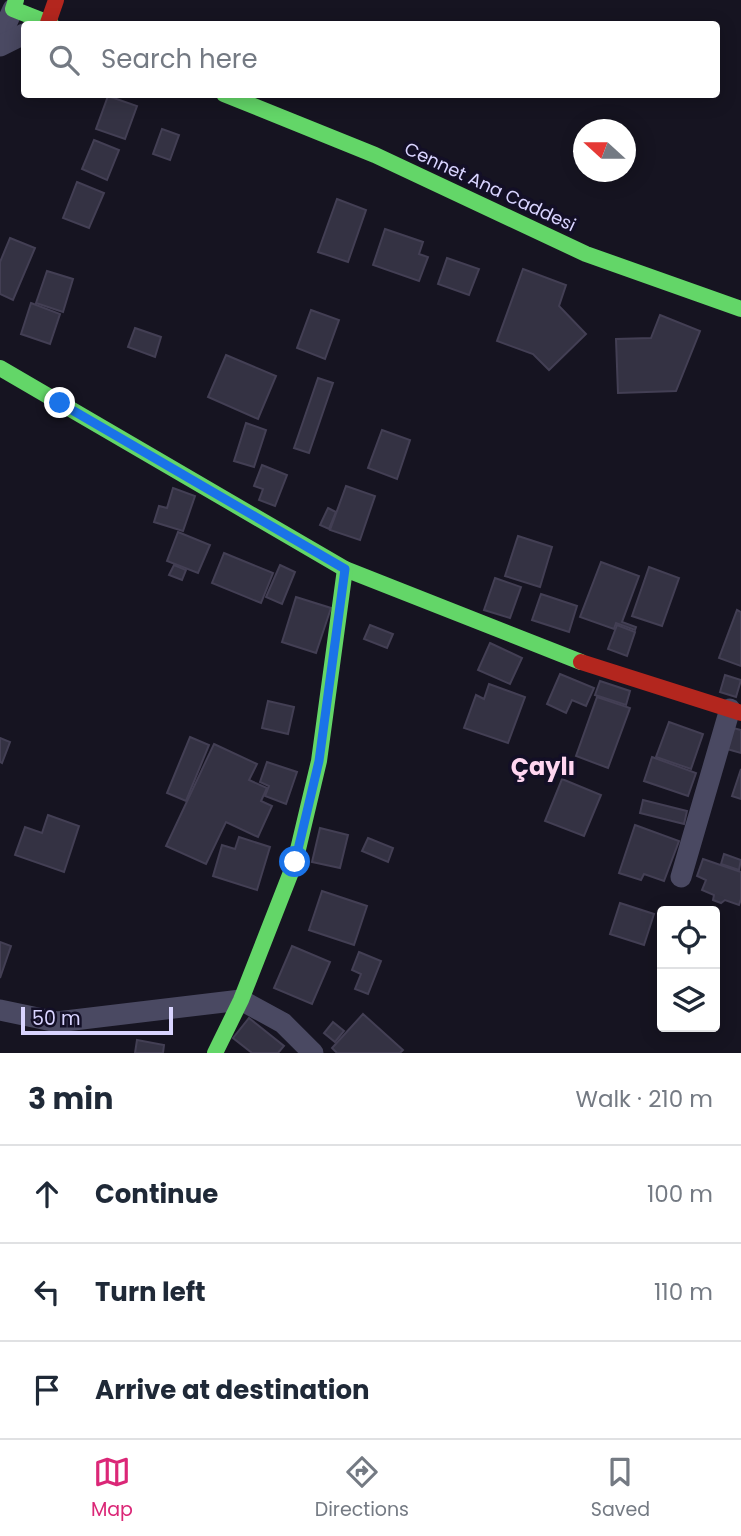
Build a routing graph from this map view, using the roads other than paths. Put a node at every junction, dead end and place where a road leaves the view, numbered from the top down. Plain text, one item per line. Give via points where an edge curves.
1 (56, 0) edge
2 (15, 4) edge
3 (43, 21) edge
4 (49, 21) edge
5 (21, 36) edge
6 (0, 38) edge
7 (0, 46) edge
8 (234, 98) edge
9 (741, 309) edge
10 (0, 368) edge
11 (345, 569) junction
12 (735, 711) edge
13 (681, 877) dead end
14 (241, 1000) junction
15 (0, 1010) edge
16 (215, 1053) edge
17 (313, 1053) edge

1 - 4 street
2 - 3 street
2 - 6 street
5 - 7 street
8 - 9 street, Cennet Ana Caddesi via 375,155 586,254
10 - 11 street
11 - 12 street via 564,657
11 - 14 street via 319,761 295,862
12 - 13 street
14 - 15 street via 57,1022
14 - 16 street
14 - 17 street via 283,1023

